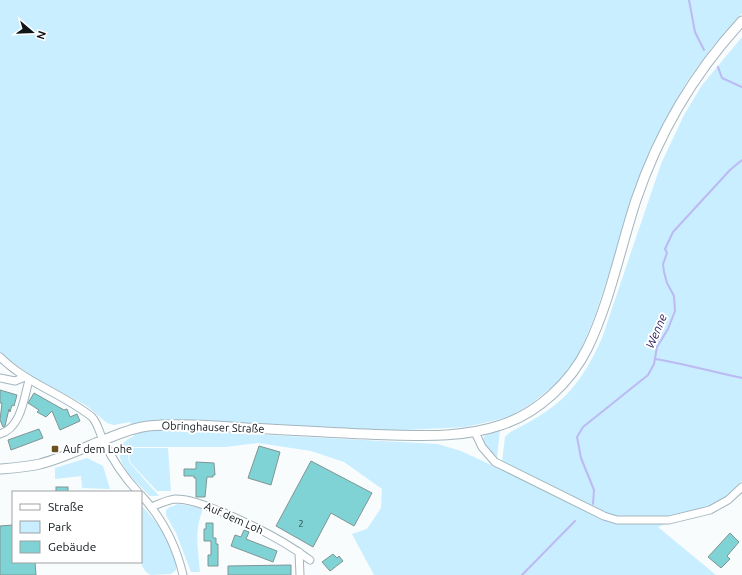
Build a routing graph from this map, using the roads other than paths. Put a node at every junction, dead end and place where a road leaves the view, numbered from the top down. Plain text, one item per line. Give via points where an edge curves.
1 (742, 21) edge
2 (0, 357) edge
3 (0, 378) edge
4 (27, 378) junction
5 (475, 432) junction
6 (0, 434) edge
7 (103, 441) junction
8 (0, 469) edge
9 (742, 487) edge
10 (137, 491) edge
11 (142, 496) edge
12 (151, 507) junction
13 (299, 552) junction
14 (310, 560) dead end
15 (183, 575) edge
16 (300, 575) edge

1 - 5 street, Obringhauser Straße via 700,71 661,137 636,199 602,311 577,366 568,379 540,404 509,422
2 - 4 street
3 - 4 street via 15,381
4 - 6 street via 16,423
4 - 7 street via 92,417 98,425
5 - 7 street, Obringhauser Straße via 433,436 220,426 159,426 133,428
5 - 9 street via 482,447 494,462 612,519 669,520 710,510 728,500
7 - 8 street, Obringhauser Straße via 42,464
7 - 10 street via 120,471
11 - 12 street
12 - 13 street, Auf dem Loh via 172,499 202,504 259,528
12 - 15 street via 170,536
13 - 14 street, Auf dem Loh
13 - 16 street

